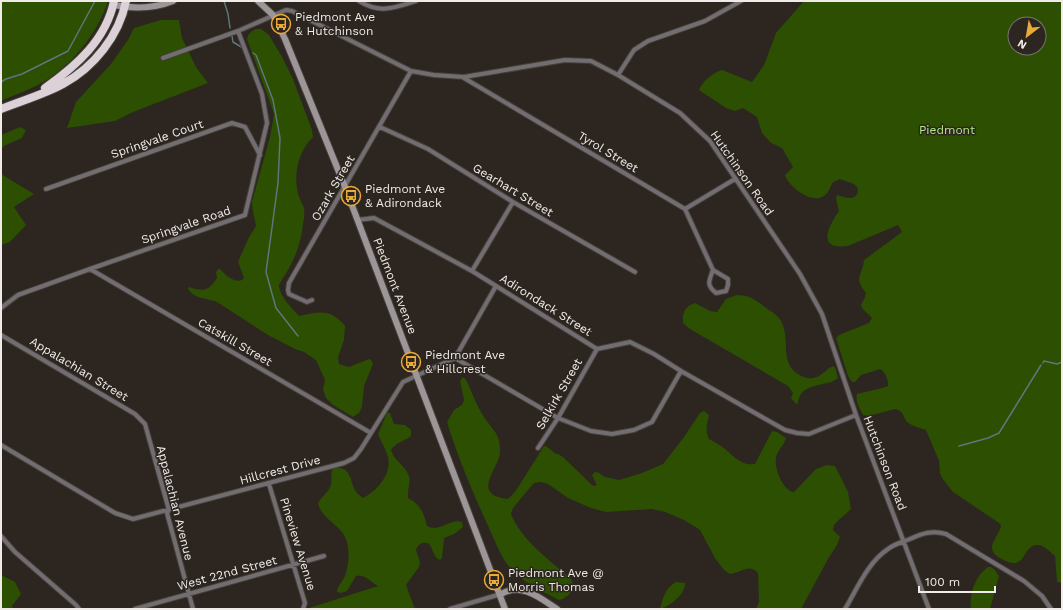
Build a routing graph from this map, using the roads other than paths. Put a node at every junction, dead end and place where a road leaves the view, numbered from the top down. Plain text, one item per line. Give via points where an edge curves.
1 (173, 1) edge
2 (258, 1) edge
3 (360, 1) edge
4 (416, 1) edge
5 (741, 1) edge
6 (114, 3) edge
7 (125, 4) edge
8 (273, 15) junction
9 (238, 31) junction
10 (163, 58) dead end
11 (411, 71) junction
12 (618, 74) junction
13 (464, 77) junction
14 (34, 96) junction
15 (1, 109) edge
16 (380, 127) junction
17 (260, 155) junction
18 (735, 179) junction
19 (345, 187) junction
20 (46, 189) dead end
21 (513, 202) junction
22 (685, 209) junction
23 (357, 220) junction
24 (90, 268) junction
25 (712, 270) junction
26 (472, 271) junction
27 (635, 272) dead end
28 (496, 286) junction
29 (312, 300) dead end
30 (1, 308) edge
31 (1, 334) edge
32 (597, 349) junction
33 (456, 358) junction
34 (682, 371) junction
35 (416, 376) junction
36 (856, 415) junction
37 (558, 418) junction
38 (145, 424) joint
39 (371, 433) junction
40 (1, 445) edge
41 (538, 448) dead end
42 (269, 484) junction
43 (168, 510) junction
44 (1, 536) edge
45 (904, 542) junction
46 (324, 556) dead end
47 (294, 565) junction
48 (189, 594) junction
49 (501, 594) junction
50 (79, 609) edge
51 (135, 609) edge
52 (193, 609) edge
53 (302, 609) edge
54 (450, 609) edge
55 (505, 609) edge
56 (557, 609) edge
57 (845, 609) edge
58 (929, 609) edge
59 (1052, 609) edge

1 - 7 main road via 151,7
2 - 8 main road, Piedmont Avenue
3 - 4 street via 375,8 390,9
5 - 12 street via 705,21 648,41 634,50
6 - 7 main road
6 - 14 highway via 99,38 85,55
7 - 14 highway via 108,44 86,68 61,85
8 - 9 street, Hutchinson Road
8 - 11 street, Hutchinson Road via 286,10 292,11
8 - 19 main road, Piedmont Avenue via 285,38
9 - 10 street, Hutchinson Road
9 - 17 street, Springvale Road via 262,94 267,123
11 - 13 street, Hutchinson Road via 434,76
11 - 16 street, Ozark Street
12 - 13 street, Hutchinson Road via 590,61 565,60
12 - 18 street, Hutchinson Road via 680,113 710,141
13 - 22 street, Tyrol Street
14 - 15 highway
16 - 19 street, Ozark Street
16 - 21 street, Gearhart Street via 428,149
17 - 20 street, Springvale Court via 245,127 232,123
17 - 24 street, Springvale Road via 245,215
18 - 22 street
18 - 36 street, Hutchinson Road via 800,274 822,314
19 - 23 main road, Piedmont Avenue
19 - 29 street, Ozark Street via 289,283 289,294 307,302
21 - 26 street
21 - 27 street, Gearhart Street
22 - 25 street
23 - 26 street, Adirondack Street via 374,218
23 - 35 main road, Piedmont Avenue
24 - 30 street, Springvale Road via 18,295
24 - 39 street, Catskill Street
25 - 25 street via 710,288 716,294 726,291 728,280
26 - 28 street, Adirondack Street
28 - 32 street, Adirondack Street
28 - 33 street
31 - 38 street, Appalachian Street via 135,414
32 - 34 street, Adirondack Street via 630,342
32 - 37 street, Selkirk Street
33 - 35 street, Hillcrest Drive
33 - 37 street
34 - 36 street, Adirondack Street via 785,430 810,434
34 - 37 street via 652,422 634,430 612,434 592,431
35 - 39 street, Hillcrest Drive via 403,382
35 - 49 main road, Piedmont Avenue
36 - 45 street, Hutchinson Road
37 - 41 street, Selkirk Street
38 - 43 street, Appalachian Avenue
39 - 42 street, Hillcrest Drive via 354,458 344,463
40 - 43 street, Hillcrest Drive via 123,516 133,519
42 - 43 street, Hillcrest Drive
42 - 47 street, Pineview Avenue
43 - 48 street, Appalachian Avenue
44 - 50 street via 15,552
45 - 57 street via 888,548 873,562
45 - 58 street, Hutchinson Road
45 - 59 street via 931,531 946,534 1024,581 1042,596
46 - 47 street, West 22nd Street
47 - 48 street, West 22nd Street
47 - 53 street, Pineview Avenue via 305,603
48 - 51 street, West 22nd Street
48 - 52 street, Appalachian Avenue
49 - 54 street
49 - 55 main road, Piedmont Avenue
49 - 56 main road via 508,590 523,590

